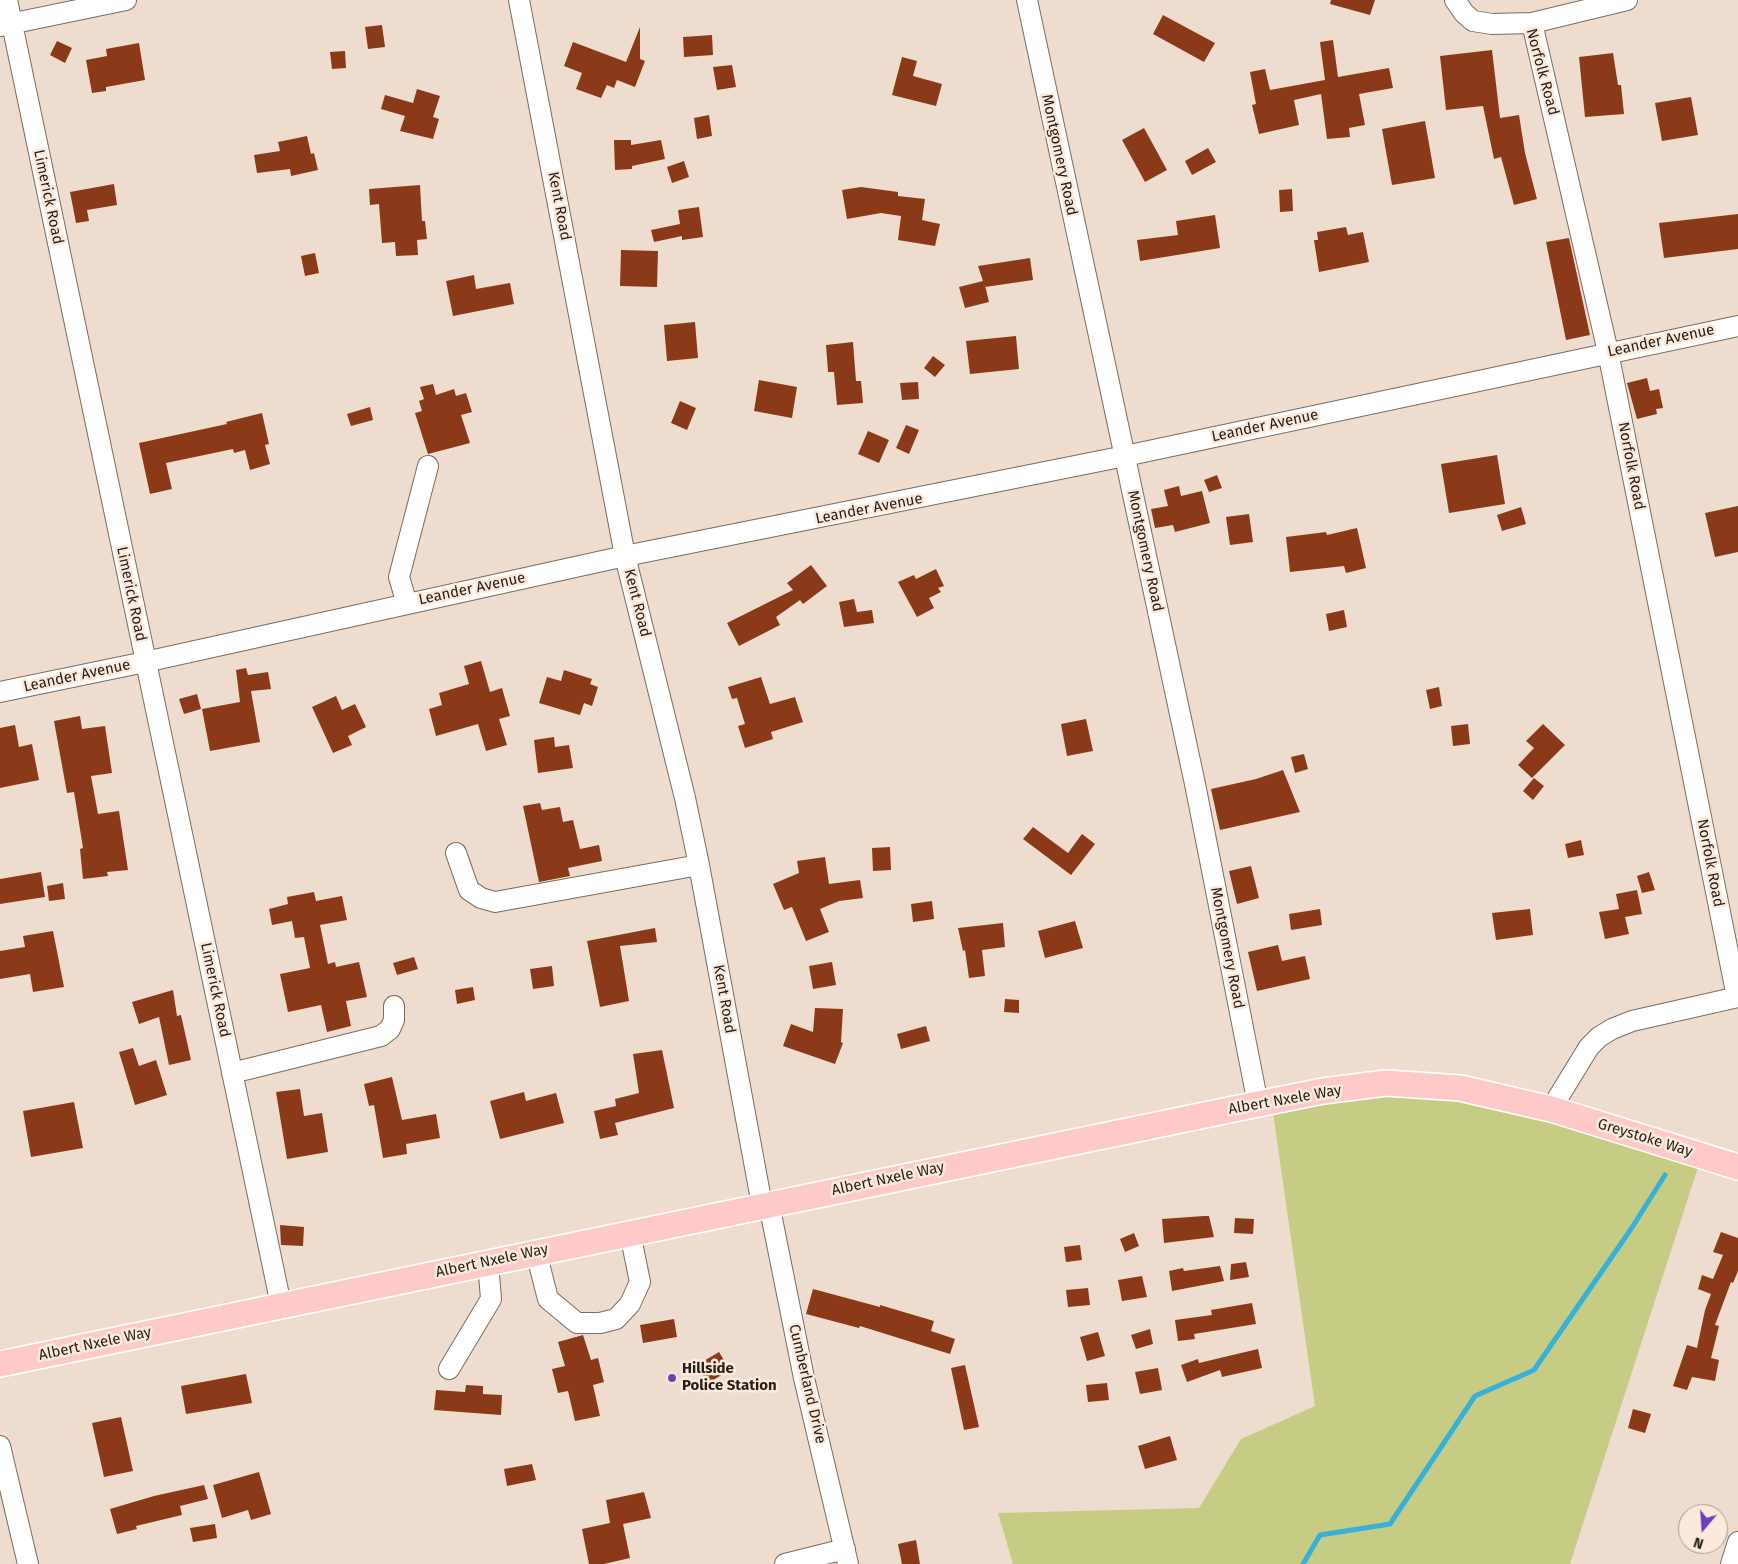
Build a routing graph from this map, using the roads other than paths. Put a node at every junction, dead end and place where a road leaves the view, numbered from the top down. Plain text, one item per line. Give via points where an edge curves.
1 (7, 0) edge
2 (126, 0) edge
3 (518, 0) edge
4 (1027, 0) edge
5 (1455, 0) edge
6 (1627, 0) edge
7 (1532, 23) junction
8 (6, 24) edge
9 (1738, 326) edge
10 (1608, 352) junction
11 (1125, 456) junction
12 (428, 466) dead end
13 (625, 556) junction
14 (407, 604) junction
15 (146, 662) junction
16 (0, 692) edge
17 (456, 853) dead end
18 (699, 865) junction
19 (1738, 997) edge
20 (394, 1006) dead end
21 (232, 1073) junction
22 (1258, 1104) junction
23 (1551, 1109) junction
24 (1738, 1167) edge
25 (765, 1204) junction
26 (630, 1232) junction
27 (536, 1252) junction
28 (488, 1262) junction
29 (281, 1304) junction
30 (0, 1364) edge
31 (449, 1369) dead end
32 (0, 1446) edge
33 (1738, 1542) edge
34 (846, 1557) edge
35 (28, 1564) edge
36 (785, 1564) edge
37 (1731, 1564) edge

1 - 8 street, Limerick Road
2 - 8 street
3 - 13 street, Kent Road
4 - 11 street, Montgomery Road
5 - 7 street, Norfolk Road via 1473,22
6 - 7 street
7 - 10 street, Norfolk Road
8 - 15 street, Limerick Road
9 - 10 street, Leander Avenue
10 - 11 street, Leander Avenue
10 - 19 street, Norfolk Road
11 - 13 street, Leander Avenue
11 - 22 street, Montgomery Road via 1195,784
12 - 14 street via 399,577
13 - 14 street, Leander Avenue
13 - 18 street, Kent Road via 686,798
14 - 15 street, Leander Avenue
15 - 16 street, Leander Avenue
15 - 21 street, Limerick Road
17 - 18 street via 469,890 495,902
18 - 25 street, Kent Road
19 - 23 street via 1632,1021 1612,1029 1589,1047
20 - 21 street via 394,1020 390,1029 381,1036
21 - 29 street, Limerick Road
22 - 23 main road, Albert Nxele Way via 1386,1084 1460,1088
22 - 25 main road, Albert Nxele Way
23 - 24 main road, Greystoke Way
25 - 26 main road, Albert Nxele Way
25 - 34 street, Cumberland Drive
26 - 27 main road, Albert Nxele Way
26 - 27 street via 640,1282 630,1304 616,1319 600,1323 577,1323 548,1299
27 - 28 main road, Albert Nxele Way
28 - 29 main road, Albert Nxele Way
28 - 31 street via 491,1298
29 - 30 main road, Albert Nxele Way
32 - 35 street
33 - 37 street
34 - 36 street

